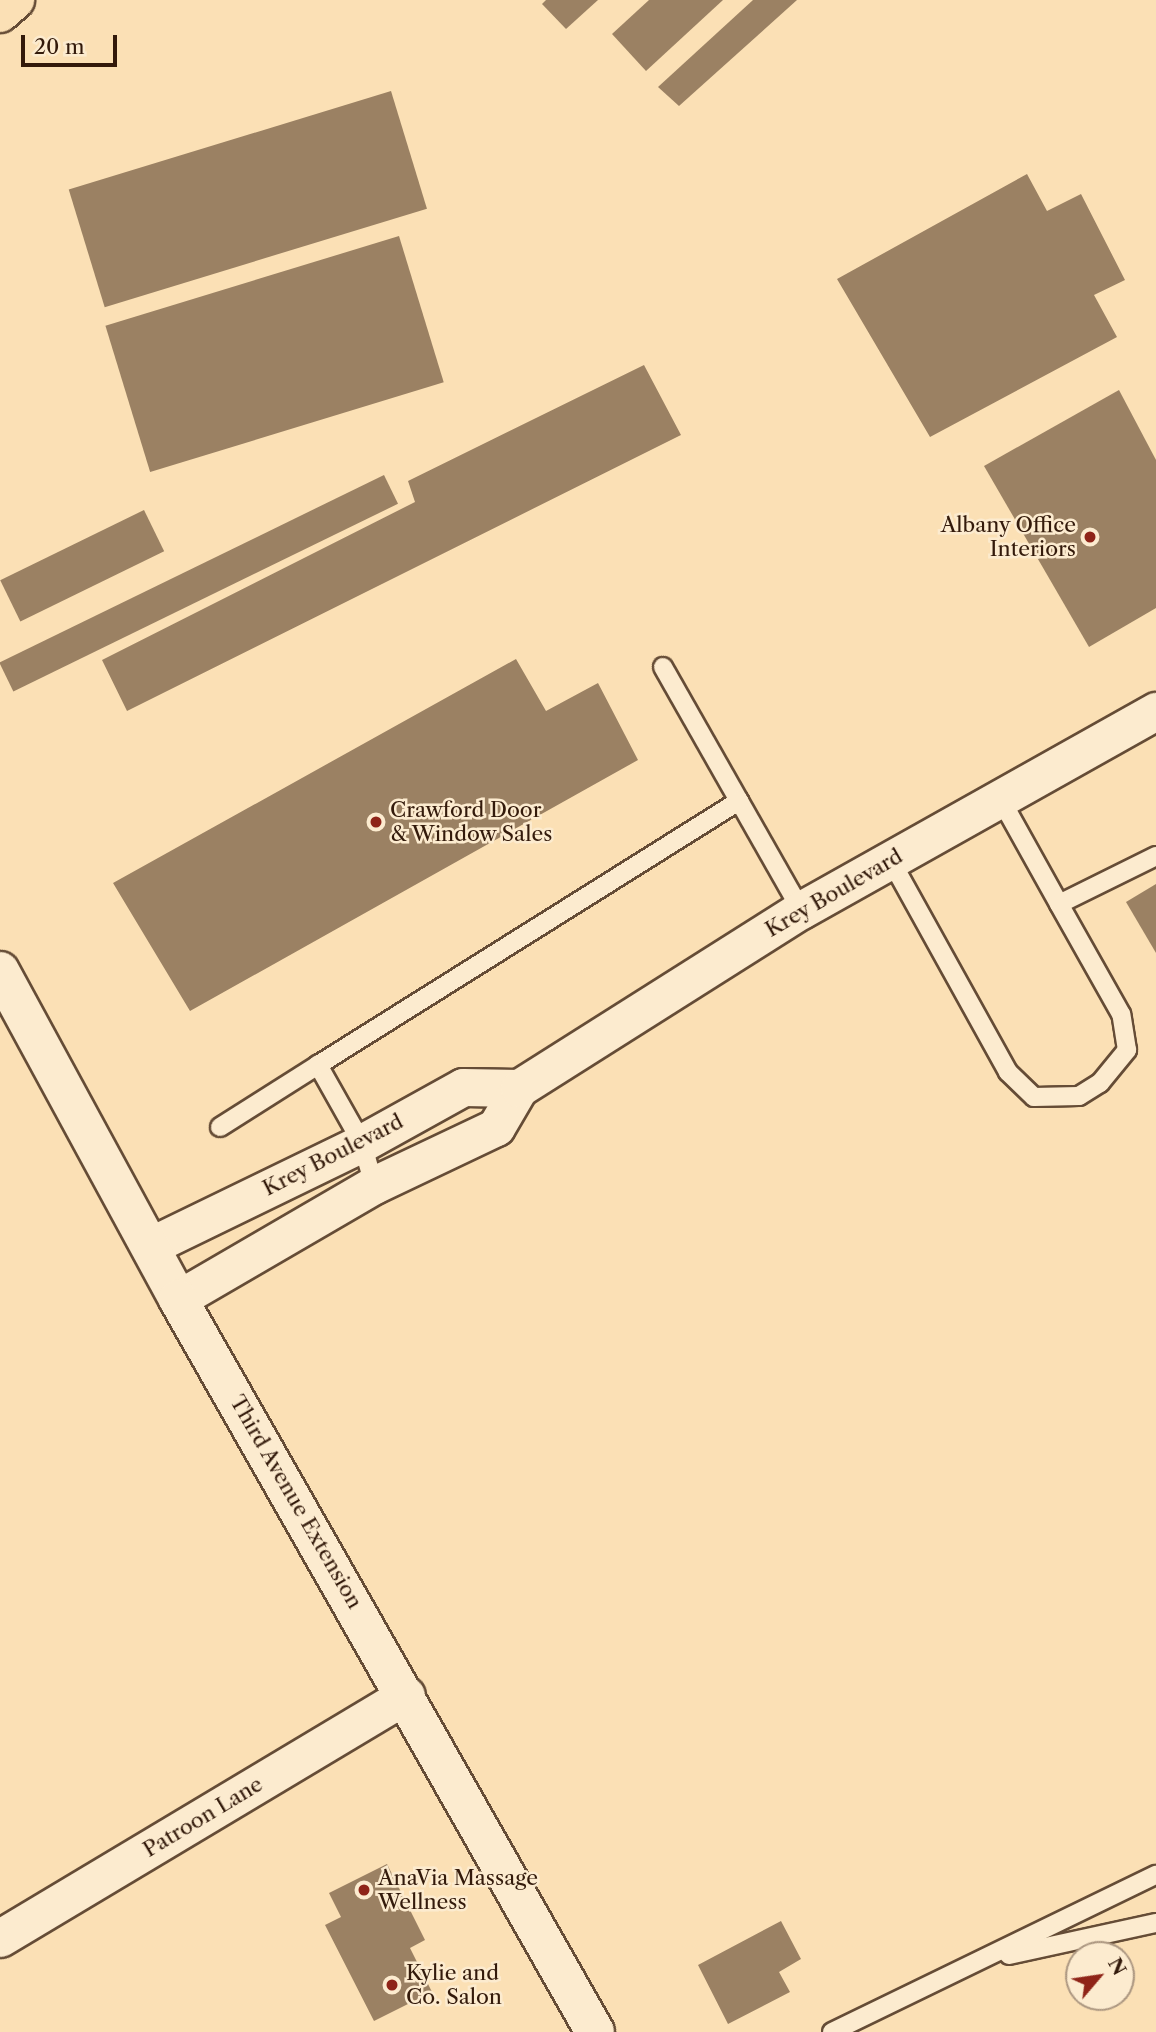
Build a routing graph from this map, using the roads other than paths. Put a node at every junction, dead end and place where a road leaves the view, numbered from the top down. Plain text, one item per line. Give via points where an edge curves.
1 (15, 0) edge
2 (0, 13) edge
3 (663, 667) dead end
4 (1156, 711) edge
5 (1000, 798) junction
6 (739, 801) junction
7 (1156, 856) edge
8 (890, 859) junction
9 (1059, 904) junction
10 (801, 910) junction
11 (0, 971) edge
12 (318, 1065) junction
13 (519, 1088) junction
14 (220, 1127) dead end
15 (362, 1143) junction
16 (374, 1185) junction
17 (150, 1246) junction
18 (178, 1299) junction
19 (406, 1695) junction
20 (1156, 1875) edge
21 (1156, 1923) edge
22 (0, 1938) edge
23 (981, 1961) junction
24 (595, 2032) edge
25 (832, 2032) edge

1 - 2 highway
3 - 6 lane
4 - 5 street, Krey Boulevard
5 - 8 street, Krey Boulevard
5 - 9 lane
6 - 10 lane
6 - 12 lane
7 - 9 lane
8 - 9 lane via 1008,1072 1034,1097 1079,1096 1100,1083 1127,1050 1121,1014
8 - 10 street, Krey Boulevard
10 - 13 street, Krey Boulevard
11 - 17 street, Third Avenue Extension
12 - 14 lane
12 - 15 lane
13 - 15 street, Krey Boulevard via 463,1087
13 - 16 street, Krey Boulevard via 496,1127
15 - 16 lane
15 - 17 street, Krey Boulevard
16 - 18 street, Krey Boulevard
17 - 18 street, Third Avenue Extension
18 - 19 street, Third Avenue Extension
19 - 22 street, Patroon Lane
19 - 24 street, Third Avenue Extension
20 - 23 lane
21 - 23 lane
23 - 25 lane

